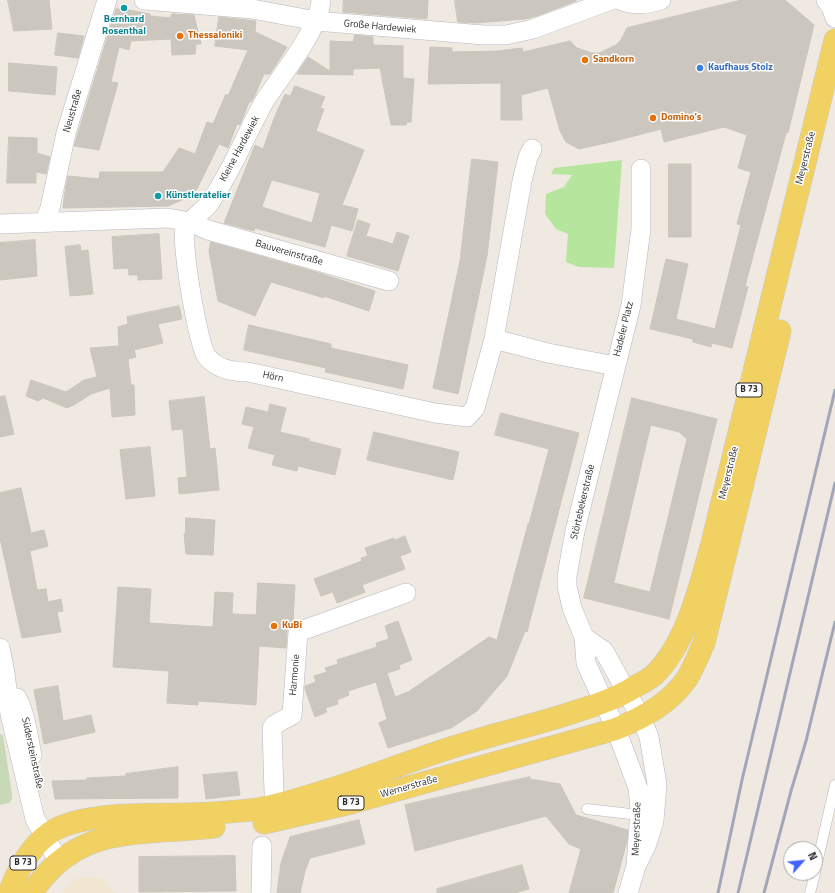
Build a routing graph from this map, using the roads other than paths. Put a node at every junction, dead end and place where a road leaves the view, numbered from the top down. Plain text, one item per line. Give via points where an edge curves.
1 (106, 0) edge
2 (144, 0) edge
3 (611, 0) edge
4 (620, 0) edge
5 (661, 0) edge
6 (826, 0) edge
7 (320, 9) edge
8 (835, 18) edge
9 (835, 40) edge
10 (835, 102) edge
11 (532, 149) dead end
12 (641, 169) dead end
13 (190, 222) junction
14 (44, 223) junction
15 (0, 224) edge
16 (389, 281) dead end
17 (494, 339) junction
18 (615, 366) junction
19 (406, 593) dead end
20 (584, 636) junction
21 (0, 648) edge
22 (627, 692) junction
23 (604, 702) junction
24 (641, 718) junction
25 (616, 729) junction
26 (835, 785) edge
27 (587, 809) dead end
28 (276, 813) junction
29 (639, 815) junction
30 (45, 837) junction
31 (822, 841) edge
32 (262, 846) dead end
33 (59, 862) junction
34 (636, 866) junction
35 (813, 881) edge
36 (8, 893) edge
37 (32, 893) edge
38 (261, 893) edge
39 (628, 893) edge
40 (810, 893) edge

1 - 14 street, Neustraße via 69,122 50,208
2 - 7 street, Große Hardewiek via 252,9
3 - 7 street, Große Hardewiek via 542,27 506,35 418,30
4 - 5 street via 644,4
6 - 8 street
7 - 13 street, Kleine Hardewiek via 306,40 264,102 222,184 208,205
9 - 22 main road, Meyerstraße / B 73 via 712,543 693,609 670,654 659,669 650,678
10 - 24 main road, Meyerstraße / B 73 via 704,643 688,676 672,698
11 - 17 street via 522,181
12 - 18 street, Hadeler Platz via 641,229 631,305
13 - 14 street via 168,218
13 - 16 street, Bauvereinstraße via 208,230
13 - 17 street, Hörn via 185,228 184,235 199,337 208,358 231,372 248,372 467,417 476,408
14 - 15 street
17 - 18 street, Hadeler Platz
18 - 20 street, Störtebekerstraße via 575,531 567,576 568,596
19 - 28 street, Harmonie via 298,632 292,715 272,728
20 - 22 street, Störtebekerstraße via 604,651
20 - 23 street, Störtebekerstraße via 586,663
21 - 30 street, Südersteinstraße via 10,714 30,799 35,819
22 - 23 main road, Meyerstraße / B 73
22 - 24 street, Störtebekerstraße
23 - 25 street, Meyerstraße
23 - 28 main road, Wernerstraße / B 73 via 470,742 349,783
24 - 25 main road, Wernerstraße / B 73
24 - 34 street, Meyerstraße via 649,737 657,784 654,821
25 - 28 main road, Wernerstraße / B 73 via 351,804
25 - 29 street, Meyerstraße via 638,788
26 - 31 lane
27 - 29 lane
28 - 30 main road, Wernerstraße / B 73 via 252,810 82,820 55,830
28 - 33 main road, Wernerstraße / B 73 via 266,822 109,836 80,847
29 - 34 street, Meyerstraße
30 - 33 street, Südersteinstraße
30 - 36 main road, B 73 via 29,853
32 - 38 street
33 - 37 main road, B 73 via 38,882
34 - 39 street, Meyerstraße
35 - 40 lane

